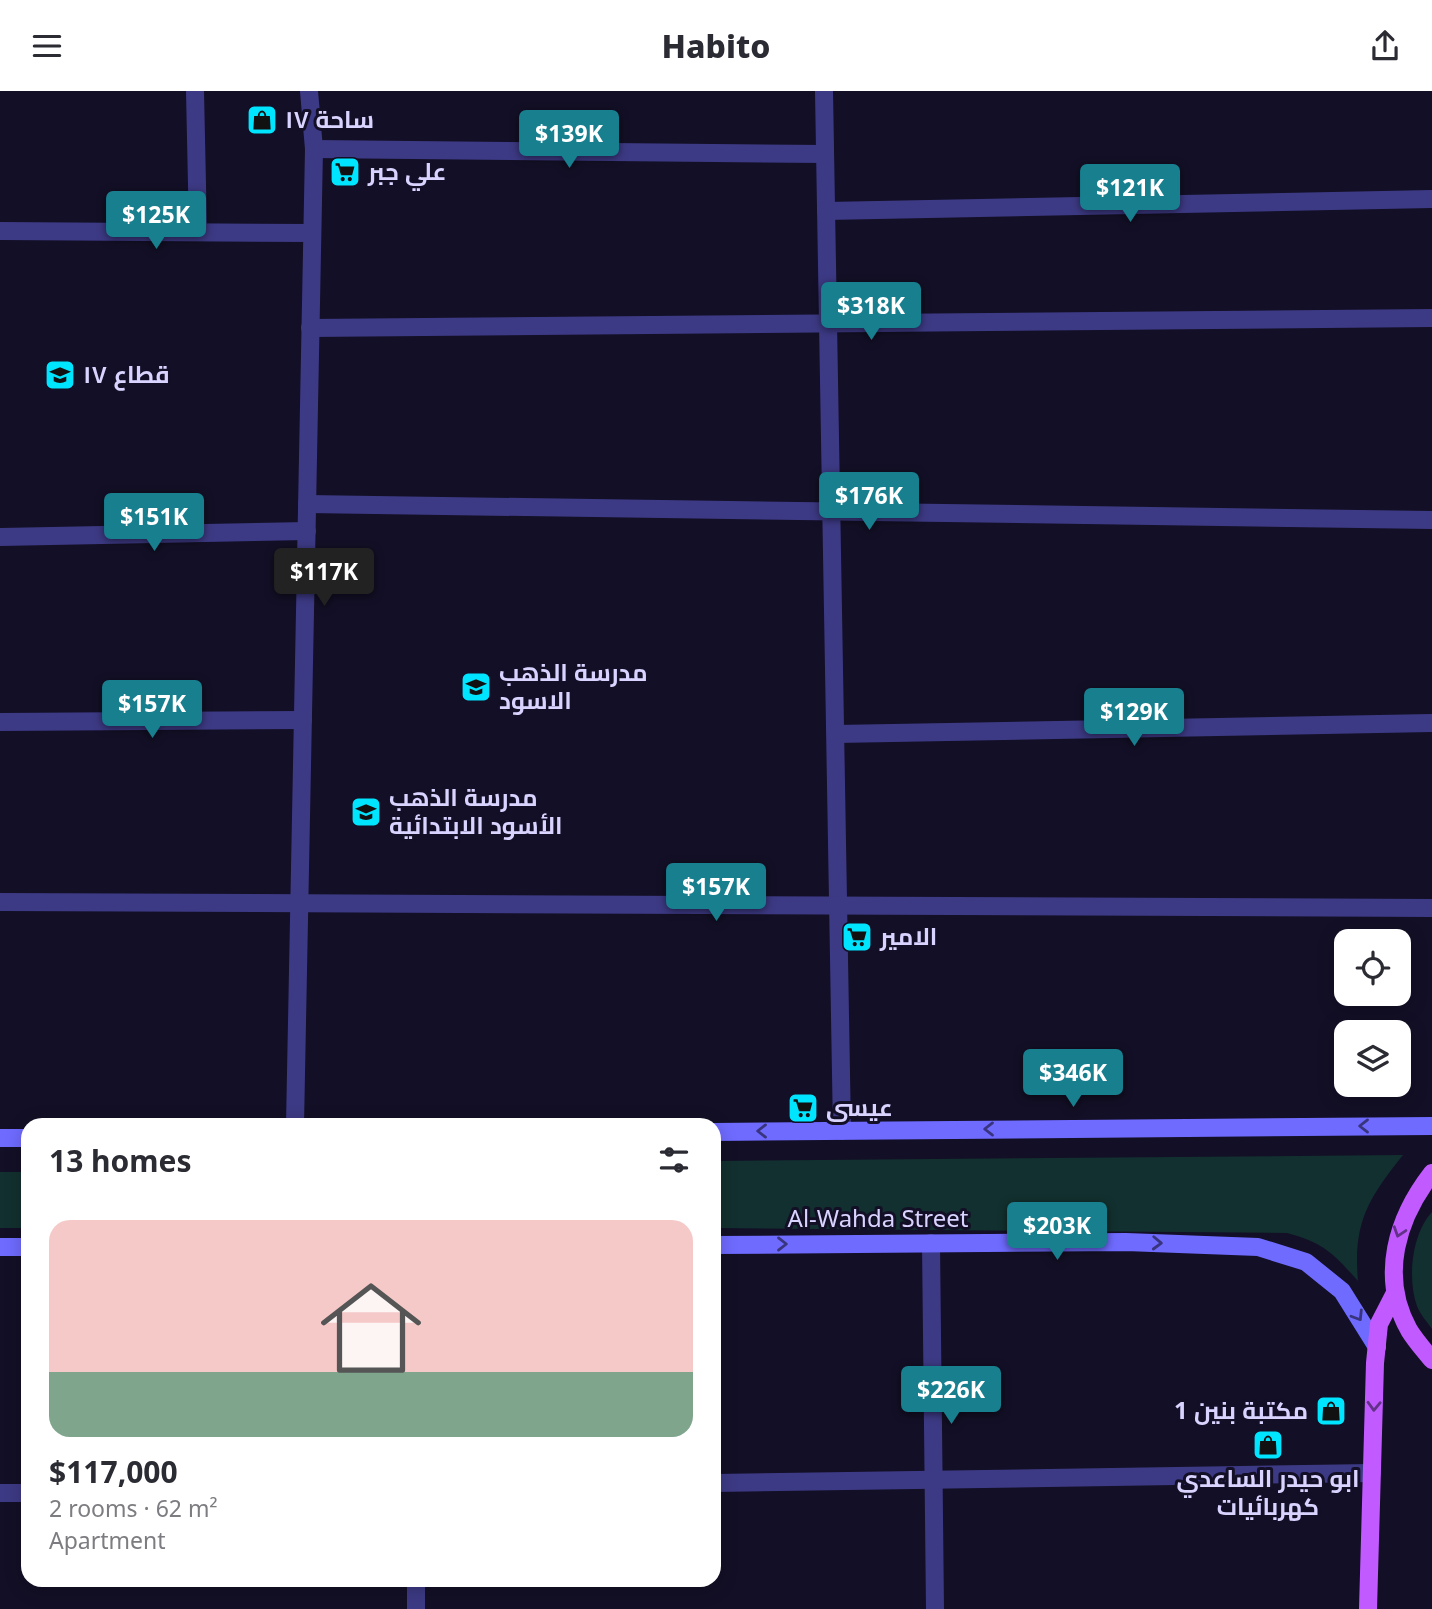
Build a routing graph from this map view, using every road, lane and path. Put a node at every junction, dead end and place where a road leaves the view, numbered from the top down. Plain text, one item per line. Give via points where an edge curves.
1 (195, 91) edge
2 (309, 91) edge
3 (824, 91) edge
4 (314, 149) junction
5 (825, 153) junction
6 (1432, 199) edge
7 (826, 211) junction
8 (0, 231) edge
9 (198, 232) junction
10 (312, 233) junction
11 (1432, 318) edge
12 (829, 323) junction
13 (310, 328) junction
14 (307, 504) junction
15 (832, 513) junction
16 (1432, 520) edge
17 (307, 531) junction
18 (0, 537) edge
19 (303, 720) junction
20 (0, 722) edge
21 (1432, 723) edge
22 (835, 734) junction
23 (0, 902) edge
24 (299, 902) junction
25 (838, 904) junction
26 (1432, 908) edge
27 (295, 1118) edge
28 (1432, 1126) edge
29 (842, 1131) junction
30 (721, 1132) edge
31 (21, 1137) edge
32 (0, 1138) edge
33 (1432, 1173) edge
34 (931, 1243) junction
35 (721, 1245) edge
36 (0, 1247) edge
37 (21, 1247) edge
38 (1395, 1293) junction
39 (1377, 1347) junction
40 (1432, 1360) edge
41 (1372, 1473) junction
42 (932, 1480) junction
43 (721, 1483) edge
44 (0, 1493) edge
45 (21, 1493) edge
46 (416, 1587) edge
47 (416, 1609) edge
48 (935, 1609) edge
49 (1368, 1609) edge

1 - 9 street
2 - 4 street
3 - 5 street
4 - 5 street
4 - 10 street
5 - 7 street
6 - 7 street
7 - 12 street
8 - 9 street
9 - 10 street
10 - 13 street
11 - 12 street
12 - 13 street
12 - 15 street
13 - 14 street
14 - 15 street
14 - 17 street
15 - 16 street
15 - 22 street
17 - 18 street
17 - 19 street
19 - 20 street
19 - 24 street
21 - 22 street
22 - 25 street
23 - 24 street
24 - 25 street
24 - 27 street
25 - 26 street
25 - 29 street
28 -> 29 street
29 -> 30 street
31 - 32 street
33 -> 38 main road via 1410,1205 1397,1237
35 -> 34 street, Al-Wahda Street
34 -> 39 street, Al-Wahda Street via 1258,1247 1306,1262 1342,1291
34 - 42 street
36 - 37 street
38 - 39 main road via 1379,1324
38 - 40 main road via 1408,1330
39 -> 41 main road
41 - 42 street
41 - 49 main road
42 - 43 street
42 - 48 street
44 - 45 street
46 - 47 street

